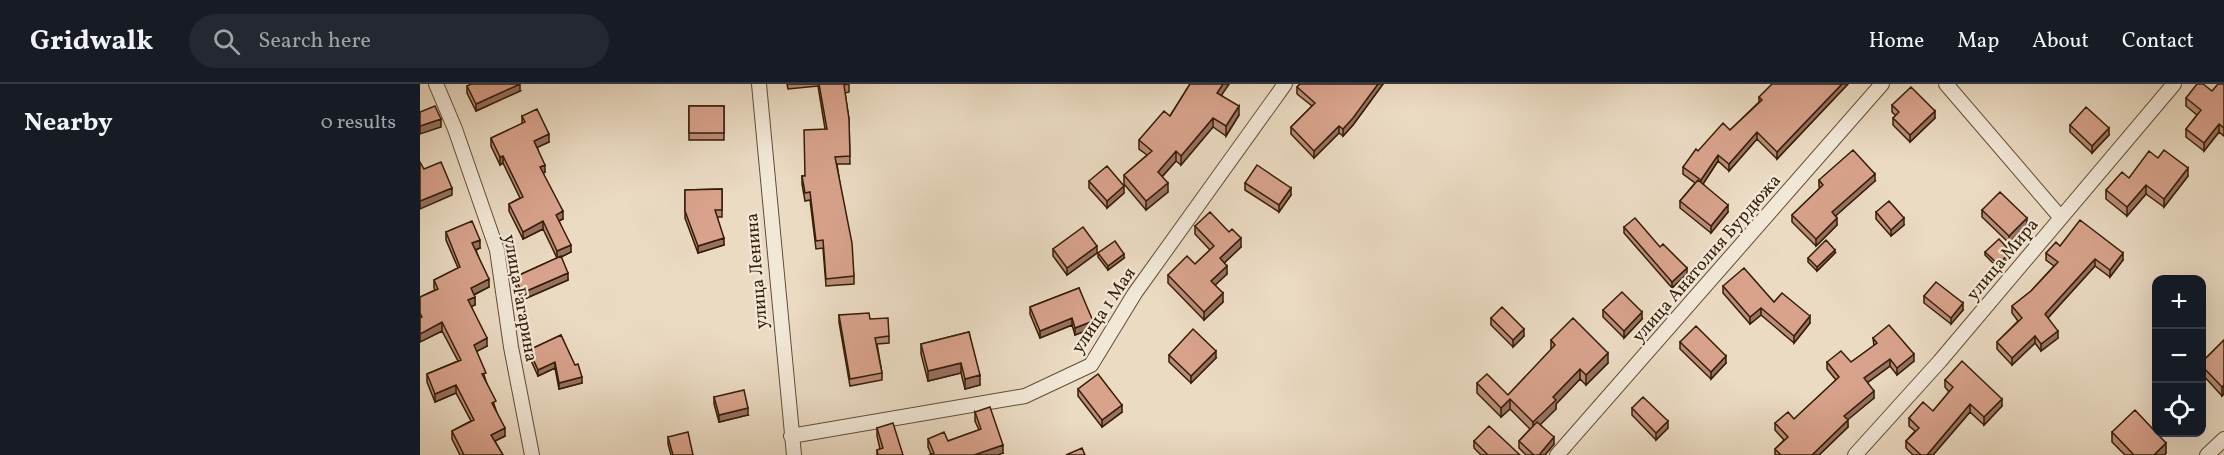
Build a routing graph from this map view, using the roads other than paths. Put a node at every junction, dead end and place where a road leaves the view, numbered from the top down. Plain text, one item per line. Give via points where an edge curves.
1 (436, 84) edge
2 (759, 84) edge
3 (1285, 84) edge
4 (1882, 84) edge
5 (1946, 84) edge
6 (2174, 84) edge
7 (2061, 218) junction
8 (791, 436) junction
9 (2224, 439) edge
10 (532, 455) edge
11 (794, 455) edge
12 (1557, 455) edge
13 (1855, 455) edge
14 (2206, 455) edge

1 - 10 street, улица Гагарина via 497,250
2 - 8 street, улица Ленина
3 - 8 street, улица 1 Мая via 1135,292 1091,365 1025,396
4 - 12 street, улица Анатолия Бурдюжа
5 - 7 street
6 - 7 street, улица Мира
7 - 13 street, улица Мира
8 - 11 street, улица Ленина
9 - 14 street

